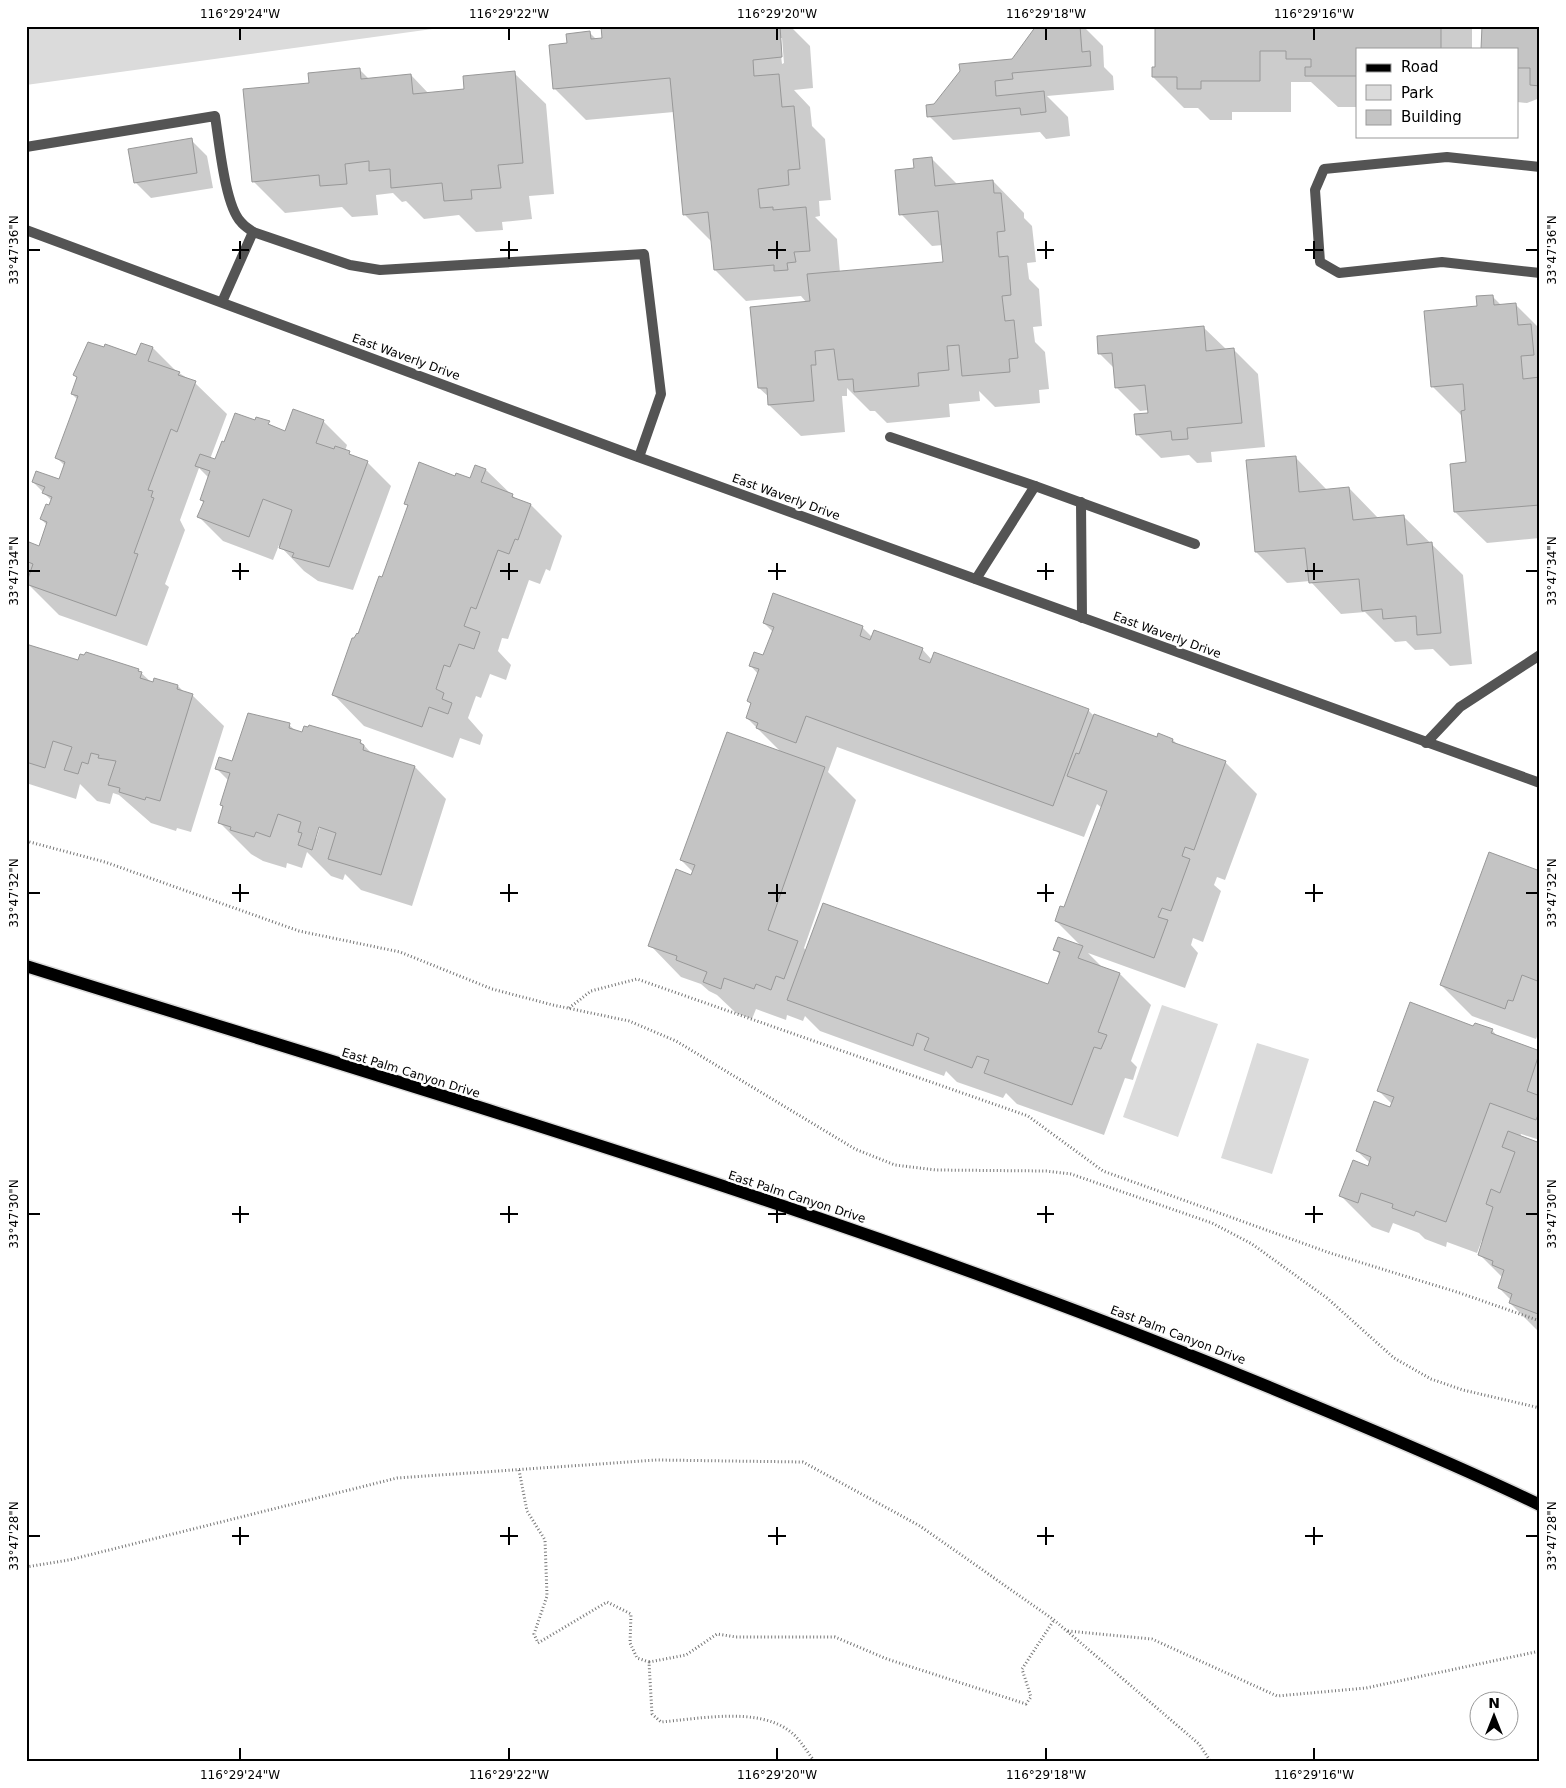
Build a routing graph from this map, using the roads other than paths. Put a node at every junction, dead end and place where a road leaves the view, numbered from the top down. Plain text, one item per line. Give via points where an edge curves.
1 (26, 147) edge
2 (1540, 166) edge
3 (26, 230) edge
4 (253, 232) junction
5 (1540, 273) edge
6 (222, 302) junction
7 (890, 437) dead end
8 (639, 457) junction
9 (1035, 486) junction
10 (1081, 502) junction
11 (1195, 544) dead end
12 (976, 579) junction
13 (1082, 618) junction
14 (1540, 654) edge
15 (1426, 743) junction
16 (1540, 783) edge
17 (26, 966) edge
18 (1540, 1505) edge

1 - 4 street via 215,116 233,207 240,222
2 - 5 street via 1447,157 1324,169 1316,190 1320,262 1339,273 1442,262
3 - 6 street, East Waverly Drive
4 - 6 street
4 - 8 street via 350,264 380,270 644,254 661,394
6 - 8 street, East Waverly Drive
7 - 9 street
8 - 12 street, East Waverly Drive
9 - 10 street
9 - 12 street
10 - 11 street
10 - 13 street
12 - 13 street, East Waverly Drive
13 - 15 street, East Waverly Drive
14 - 15 street via 1460,707
15 - 16 street, East Waverly Drive
17 - 18 main road, East Palm Canyon Drive via 603,1147 938,1258 1191,1354 1458,1465

